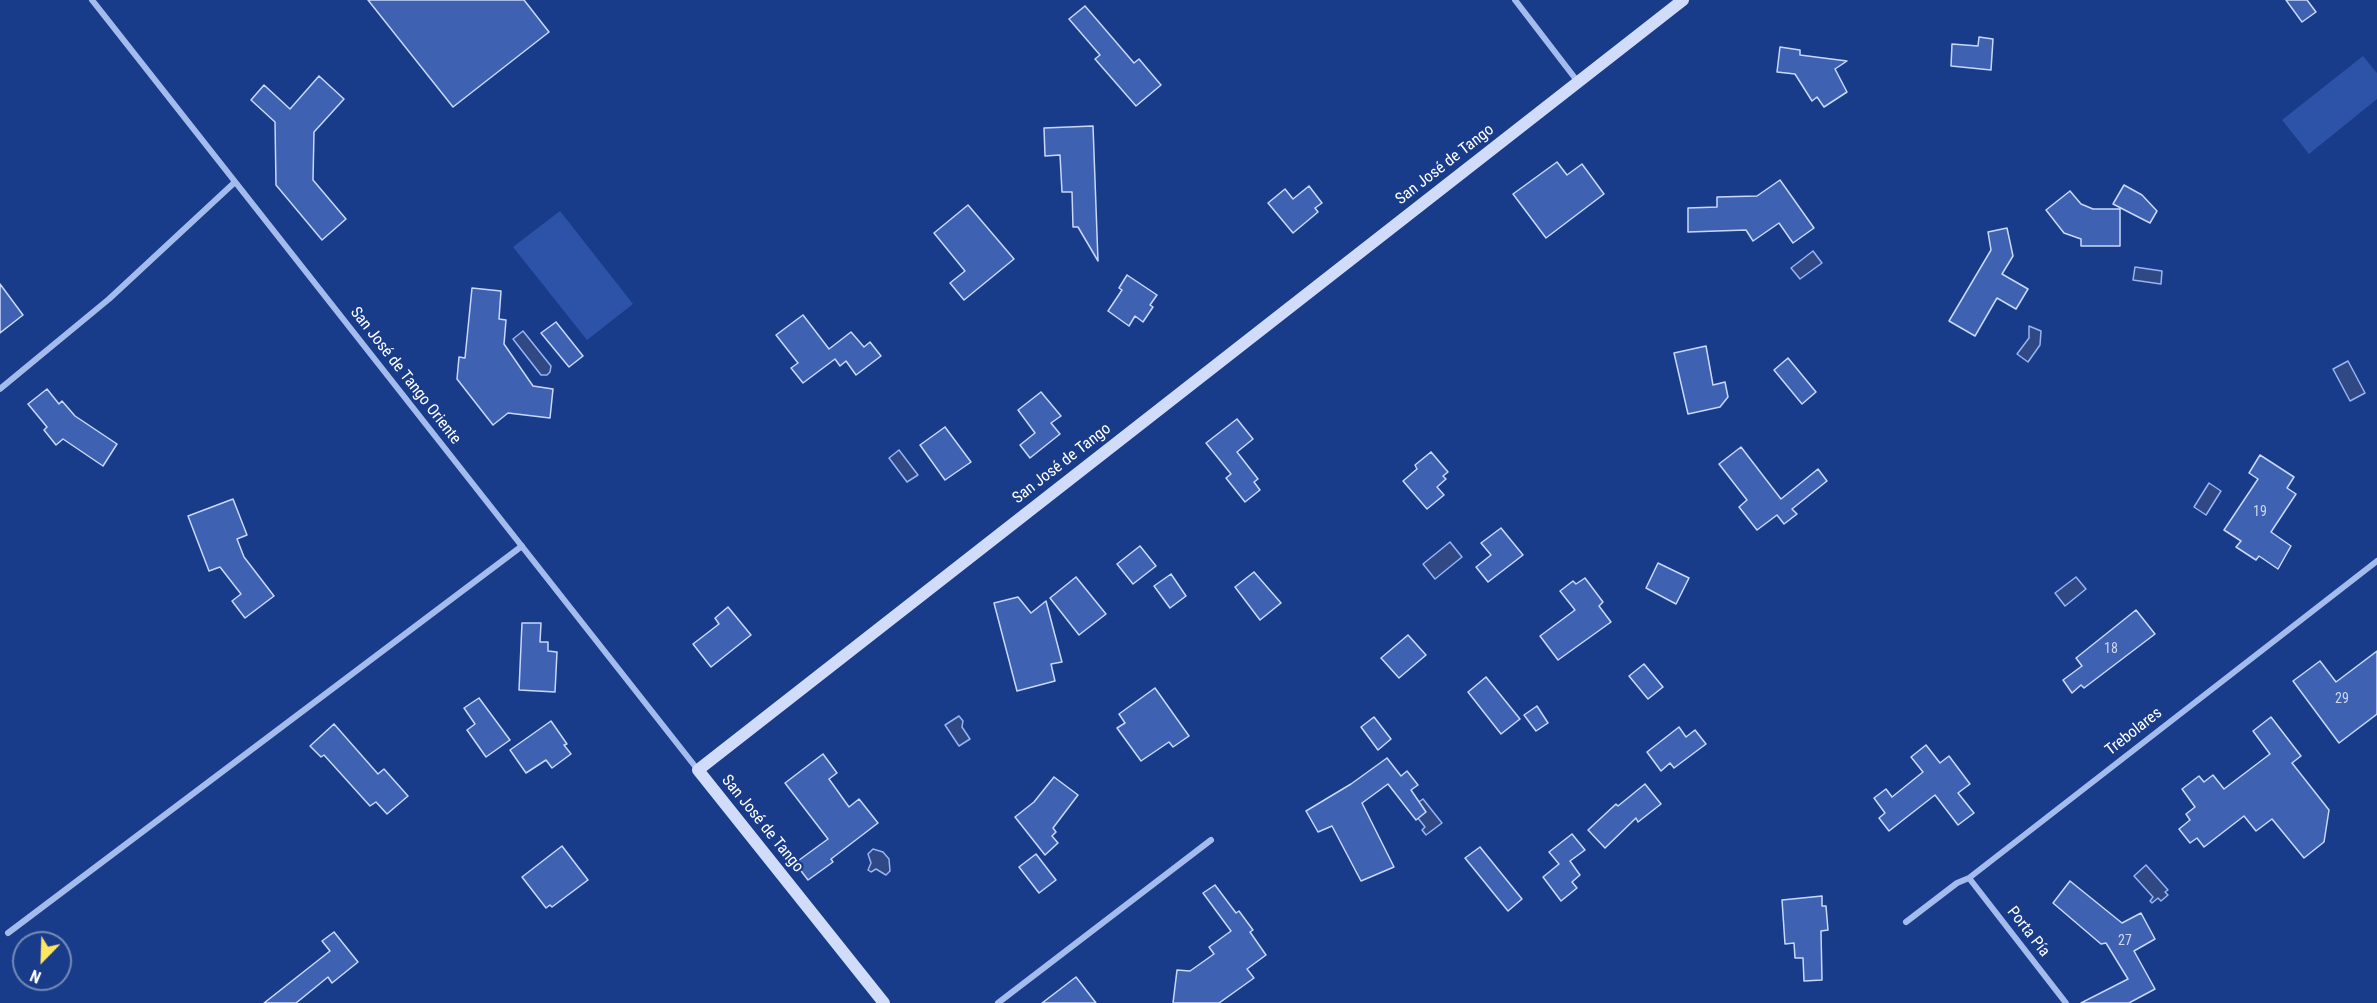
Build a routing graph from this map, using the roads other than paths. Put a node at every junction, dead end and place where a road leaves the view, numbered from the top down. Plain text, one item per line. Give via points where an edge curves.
1 (92, 0) edge
2 (1515, 0) edge
3 (1683, 0) edge
4 (1578, 82) junction
5 (236, 182) junction
6 (0, 388) edge
7 (522, 546) junction
8 (2377, 561) edge
9 (698, 770) junction
10 (1211, 840) dead end
11 (1969, 878) junction
12 (1906, 922) dead end
13 (8, 933) dead end
14 (884, 1003) edge
15 (998, 1003) edge
16 (2066, 1003) edge

1 - 5 street, San José de Tango Oriente
2 - 4 street
3 - 4 street, San José de Tango
4 - 9 street, San José de Tango
5 - 6 street via 109,299
5 - 7 street, San José de Tango Oriente
7 - 9 street, San José de Tango Oriente
7 - 13 street
8 - 11 street, Trebolares
9 - 14 street, San José de Tango
10 - 15 street
11 - 12 street, Trebolares
11 - 16 street, Porta Pía

